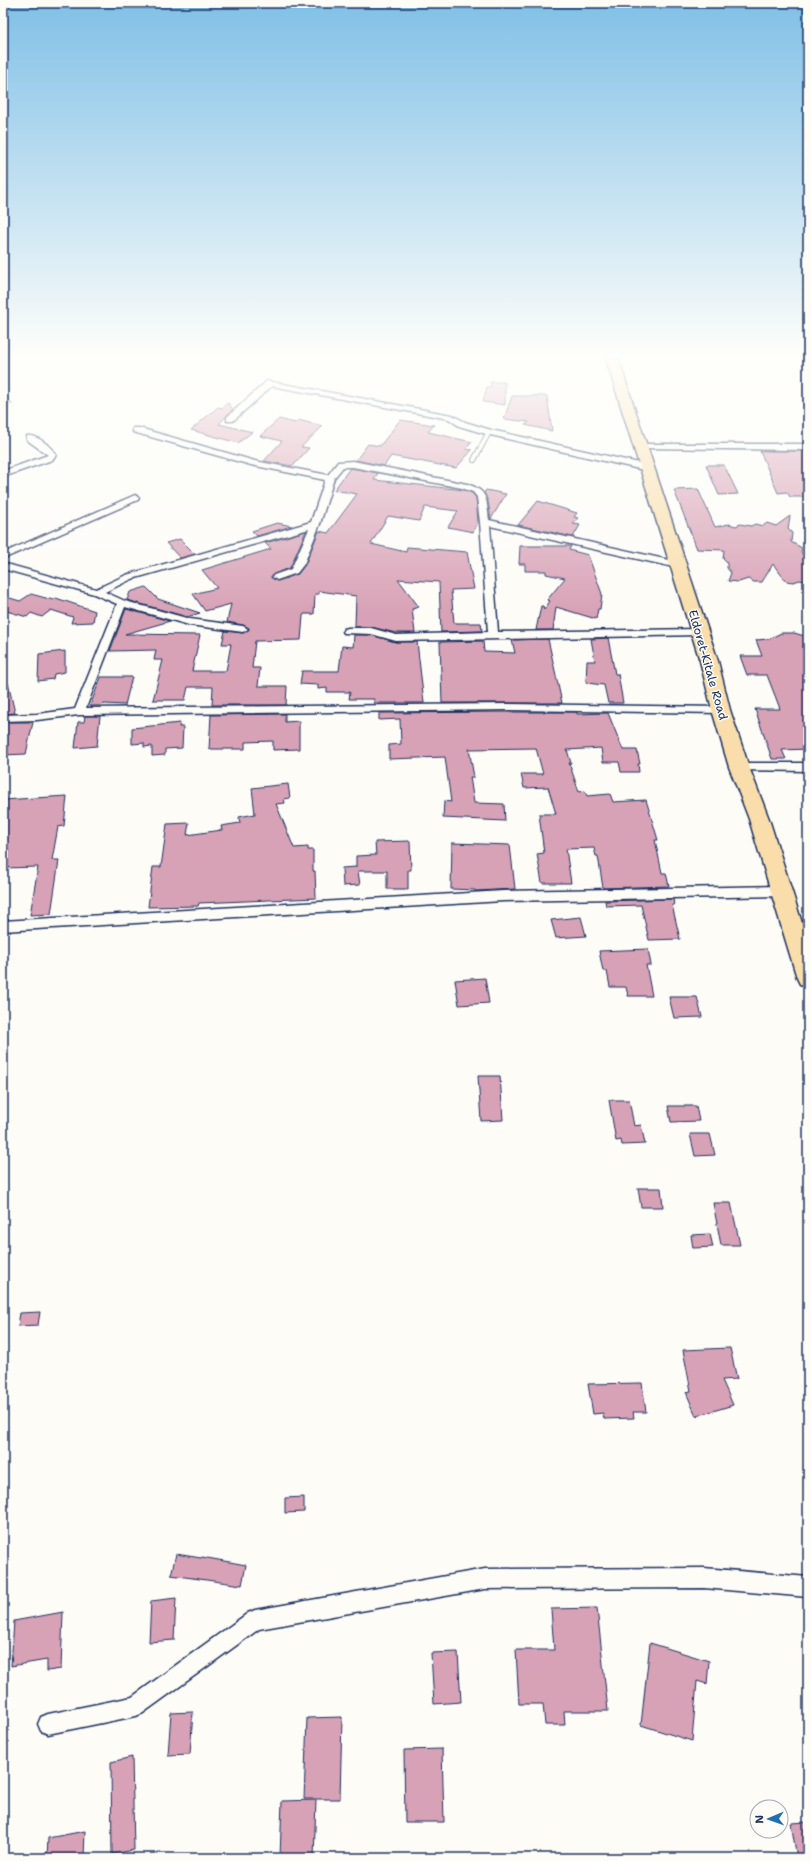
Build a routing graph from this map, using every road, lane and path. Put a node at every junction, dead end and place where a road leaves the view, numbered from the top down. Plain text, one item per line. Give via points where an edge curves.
1 (31, 439) edge
2 (168, 439) edge
3 (485, 439) edge
4 (519, 439) edge
5 (638, 439) edge
6 (640, 446) junction
7 (808, 447) edge
8 (474, 460) dead end
9 (648, 468) junction
10 (3, 474) edge
11 (330, 478) junction
12 (135, 498) dead end
13 (485, 522) junction
14 (315, 524) junction
15 (3, 556) edge
16 (678, 565) junction
17 (3, 566) edge
18 (276, 577) dead end
19 (97, 592) junction
20 (122, 603) junction
21 (243, 629) dead end
22 (348, 631) dead end
23 (699, 632) junction
24 (493, 635) junction
25 (721, 710) junction
26 (79, 712) junction
27 (3, 718) edge
28 (739, 767) junction
29 (808, 767) edge
30 (780, 891) junction
31 (3, 926) edge
32 (808, 978) edge
33 (808, 1587) edge
34 (48, 1724) dead end

1 - 10 street via 52,455 43,462
2 - 11 street via 254,463
3 - 8 lane
4 - 9 street
5 - 6 highway, Eldoret-Kitale Road
6 - 7 street
6 - 9 highway, Eldoret-Kitale Road
9 - 16 highway, Eldoret-Kitale Road
11 - 13 street via 341,464 353,464 464,486 476,490
11 - 14 street
12 - 15 street
13 - 16 street
13 - 24 street
14 - 18 street via 294,571
14 - 19 street via 130,577
16 - 23 highway, Eldoret-Kitale Road
17 - 19 street
19 - 20 street
20 - 21 street via 190,622
20 - 26 street
22 - 24 street via 371,631 396,638
23 - 24 street
23 - 25 highway, Eldoret-Kitale Road
25 - 26 street via 501,707
25 - 28 highway, Eldoret-Kitale Road
26 - 27 street
28 - 29 street
28 - 30 highway, Eldoret-Kitale Road via 759,818
30 - 31 street via 503,896
30 - 32 highway, Eldoret-Kitale Road
33 - 34 street via 704,1578 485,1579 255,1620 136,1706

